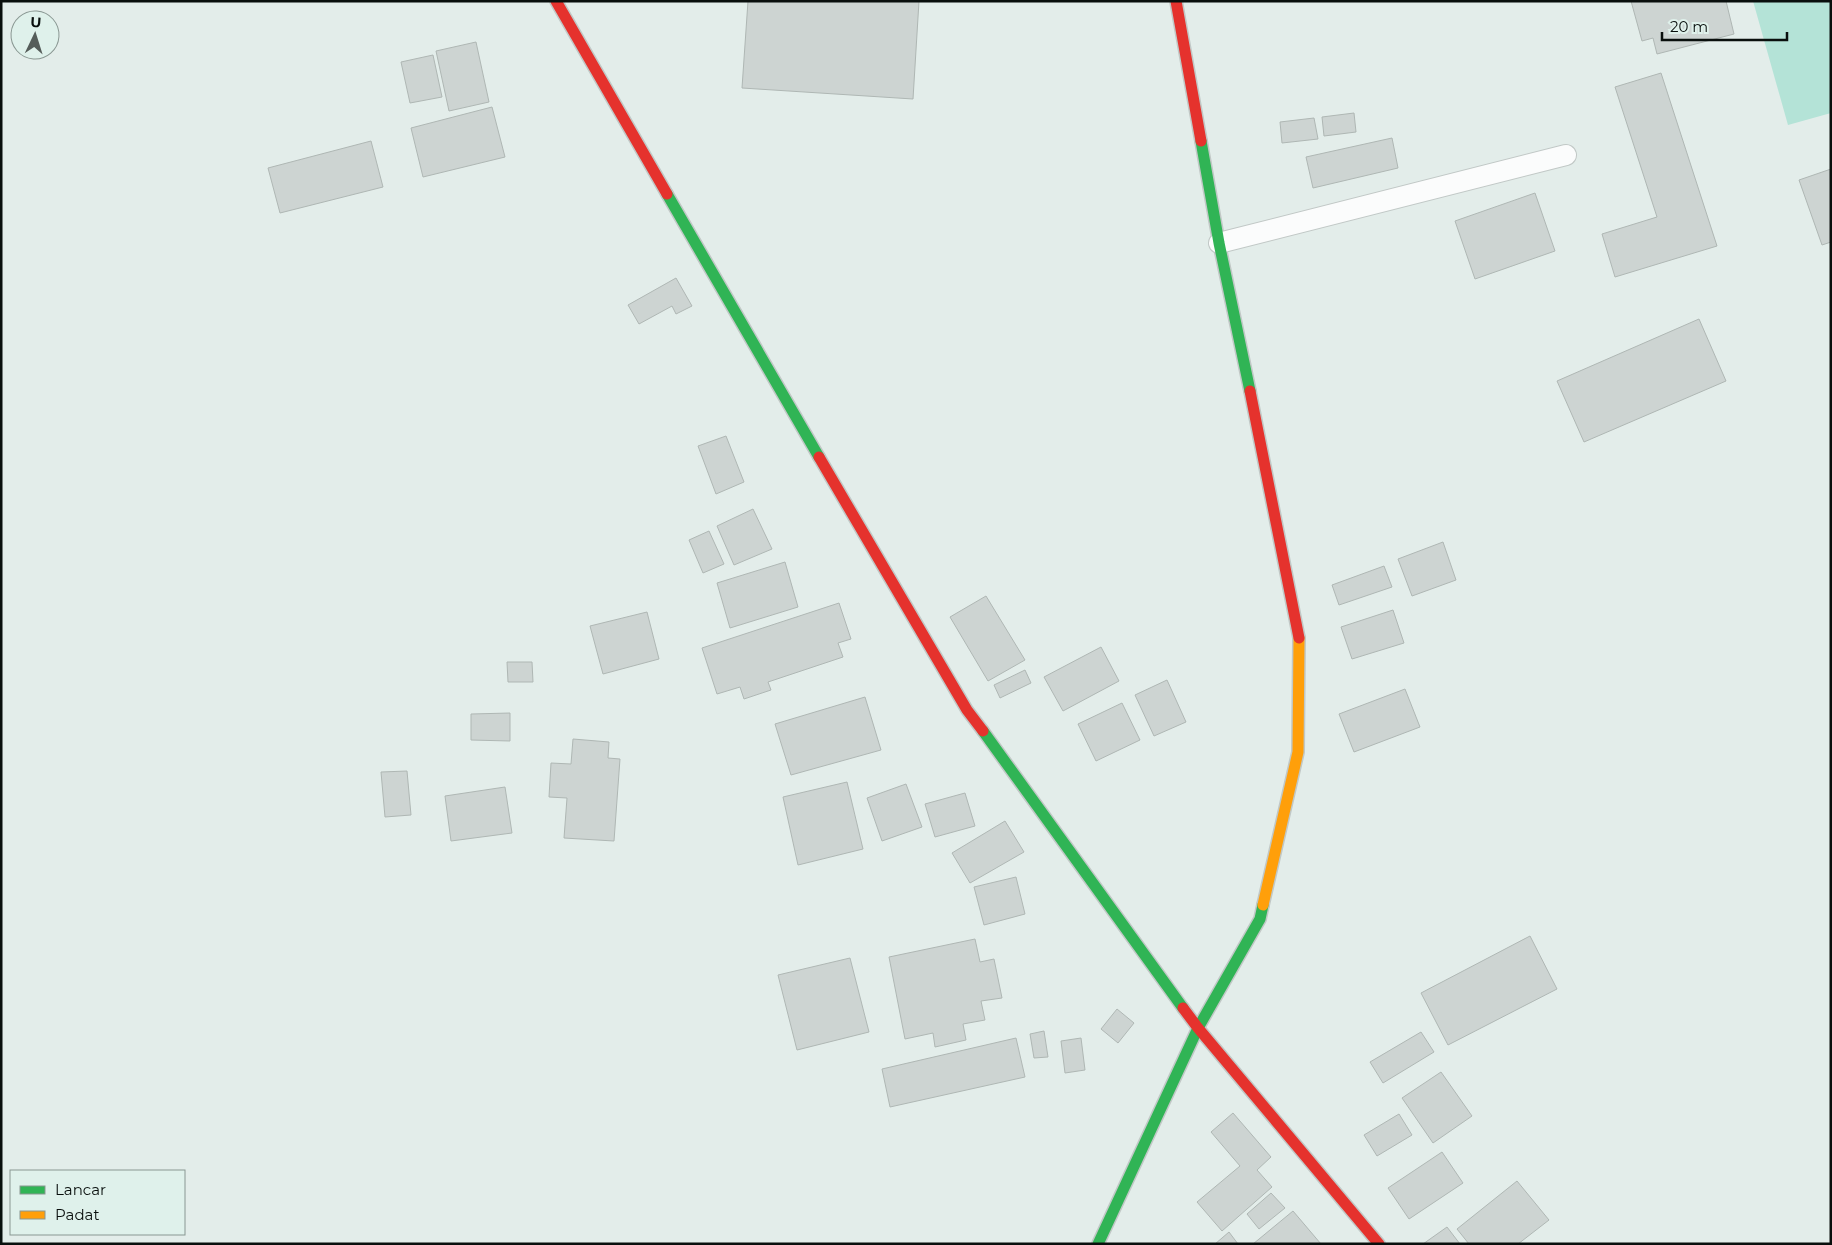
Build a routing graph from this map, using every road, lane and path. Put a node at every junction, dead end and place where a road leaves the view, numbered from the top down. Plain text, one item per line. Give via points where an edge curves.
1 (556, 1) edge
2 (1176, 1) edge
3 (1566, 156) dead end
4 (1219, 243) junction
5 (1198, 1028) junction
6 (1098, 1244) edge
7 (1379, 1244) edge

1 - 5 street via 967,710
2 - 4 street
3 - 4 lane
4 - 5 street via 1299,638 1298,752 1260,919
5 - 6 street
5 - 7 street

